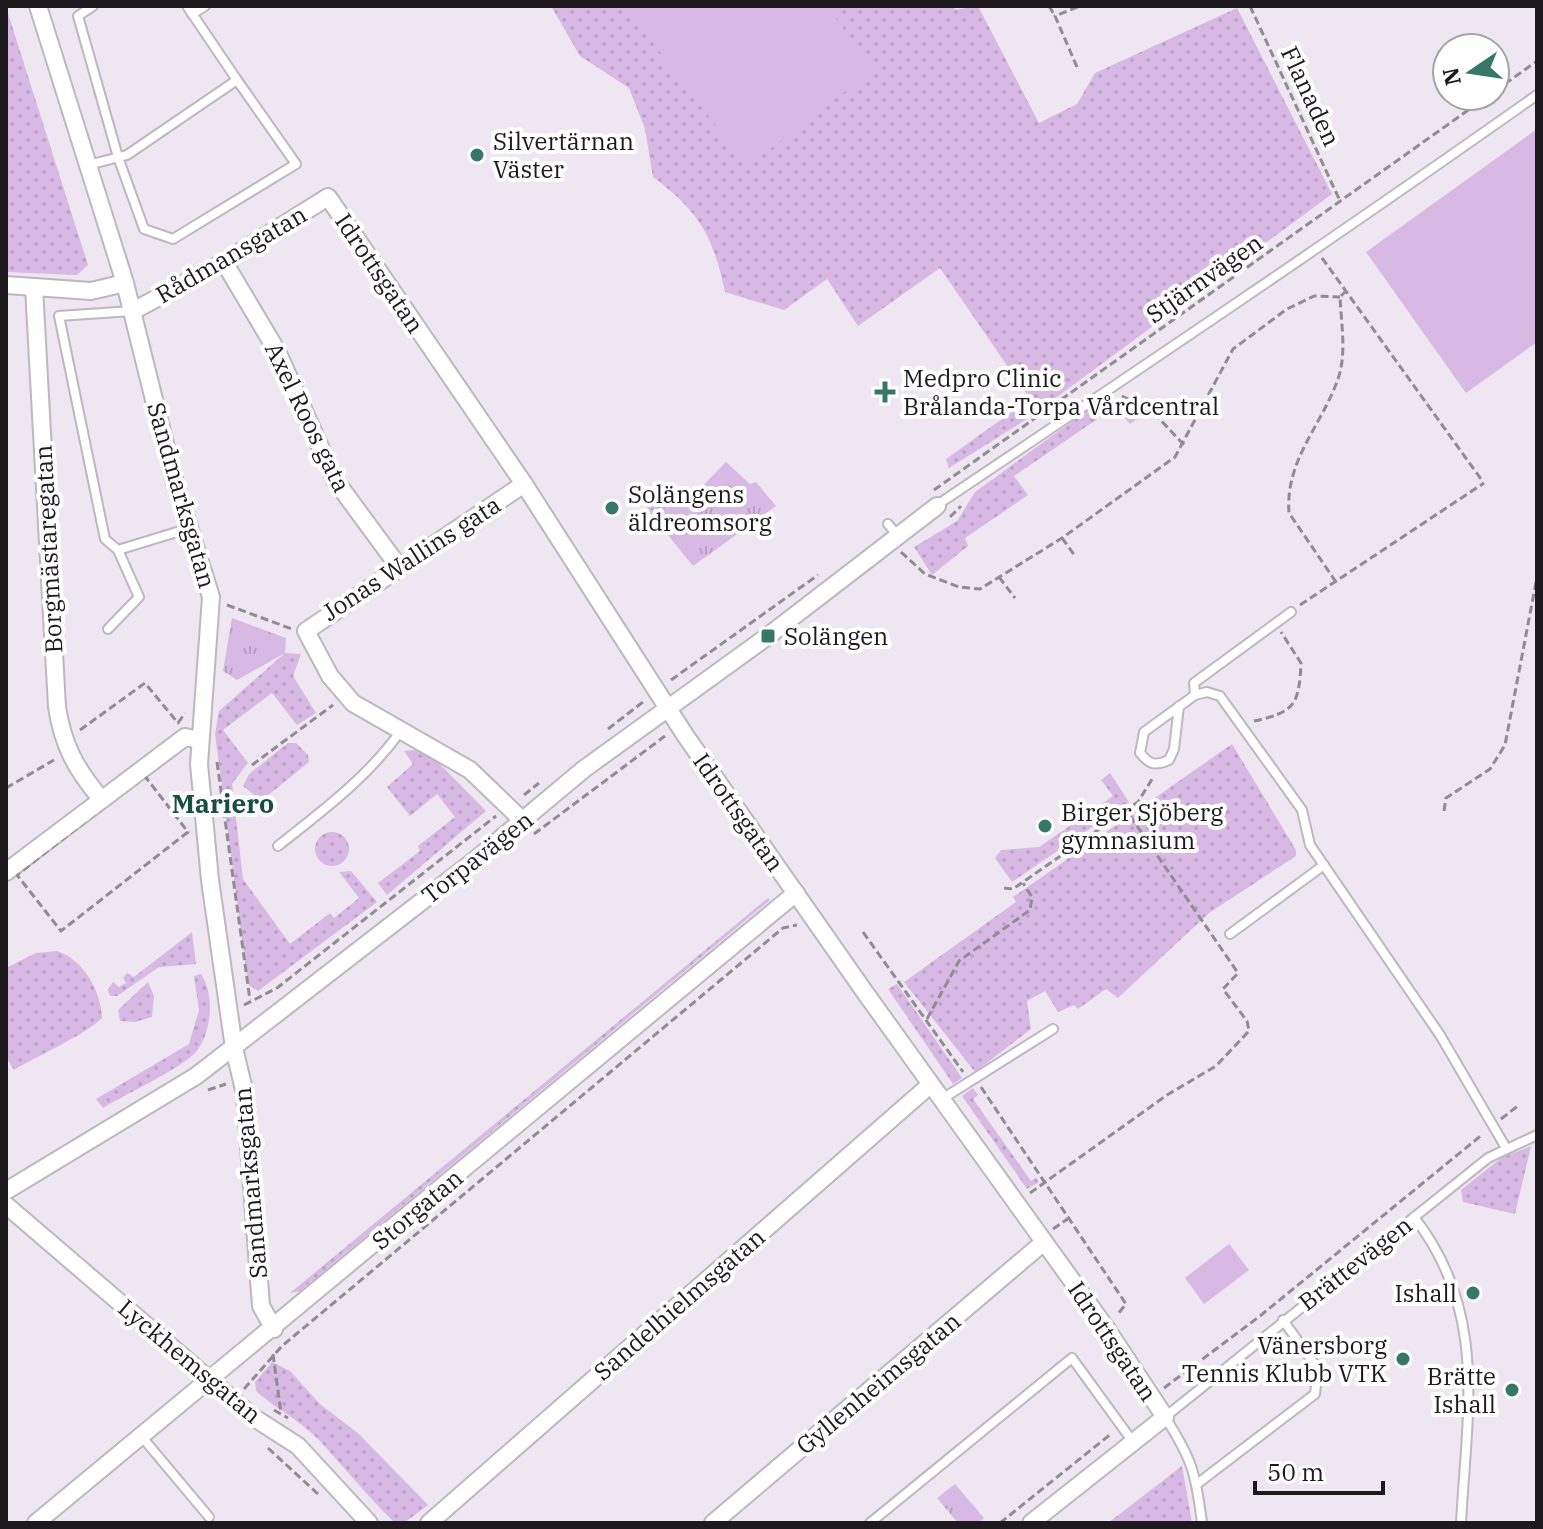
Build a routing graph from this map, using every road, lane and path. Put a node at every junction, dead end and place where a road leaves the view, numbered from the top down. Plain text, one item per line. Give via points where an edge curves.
1 (38, 6) edge
2 (93, 6) edge
3 (205, 6) edge
4 (1049, 6) edge
5 (1080, 6) edge
6 (1250, 6) edge
7 (190, 10) edge
8 (1055, 16) junction
9 (1537, 61) edge
10 (1077, 67) dead end
11 (237, 80) junction
12 (1511, 80) edge
13 (1537, 95) edge
14 (1465, 112) edge
15 (118, 157) junction
16 (88, 165) junction
17 (328, 197) joint
18 (1340, 201) junction
19 (1317, 251) junction
20 (224, 262) junction
21 (125, 283) junction
22 (6, 285) edge
23 (34, 287) junction
24 (1346, 291) junction
25 (1340, 297) junction
26 (133, 311) junction
27 (1109, 387) junction
28 (1184, 445) junction
29 (1481, 479) dead end
30 (1484, 483) dead end
31 (524, 484) junction
32 (932, 500) junction
33 (190, 528) junction
34 (894, 536) junction
35 (1062, 538) junction
36 (118, 550) junction
37 (1075, 556) dead end
38 (399, 567) junction
39 (826, 569) dead end
40 (999, 577) junction
41 (1537, 577) edge
42 (1336, 582) junction
43 (1015, 598) dead end
44 (223, 604) dead end
45 (1291, 612) joint
46 (1275, 623) junction
47 (108, 629) dead end
48 (295, 630) dead end
49 (656, 692) junction
50 (1195, 695) junction
51 (346, 696) junction
52 (1179, 706) junction
53 (668, 710) junction
54 (187, 711) dead end
55 (1243, 727) junction
56 (400, 732) junction
57 (599, 736) dead end
58 (199, 740) junction
59 (65, 746) junction
60 (216, 754) dead end
61 (252, 765) dead end
62 (1157, 765) junction
63 (144, 775) dead end
64 (549, 775) dead end
65 (6, 788) edge
66 (524, 795) dead end
67 (101, 799) junction
68 (1126, 810) junction
69 (1444, 811) dead end
70 (499, 814) dead end
71 (523, 821) junction
72 (278, 846) dead end
73 (1324, 865) junction
74 (11, 873) edge
75 (1022, 883) junction
76 (1004, 888) dead end
77 (796, 893) junction
78 (807, 926) dead end
79 (863, 932) dead end
80 (1230, 934) dead end
81 (250, 1000) junction
82 (232, 1017) junction
83 (927, 1019) junction
84 (1053, 1029) dead end
85 (234, 1048) junction
86 (969, 1081) junction
87 (930, 1085) junction
88 (941, 1099) junction
89 (1519, 1105) dead end
90 (1495, 1124) junction
91 (1537, 1135) edge
92 (1506, 1148) junction
93 (1046, 1182) junction
94 (6, 1191) edge
95 (1026, 1196) dead end
96 (6, 1205) edge
97 (1414, 1217) junction
98 (1044, 1242) junction
99 (1113, 1319) dead end
100 (1283, 1320) junction
101 (274, 1329) junction
102 (273, 1354) junction
103 (210, 1380) junction
104 (244, 1389) dead end
105 (1155, 1403) junction
106 (281, 1413) dead end
107 (1165, 1417) junction
108 (1121, 1426) junction
109 (142, 1437) junction
110 (1133, 1442) junction
111 (1197, 1484) junction
112 (209, 1517) dead end
113 (36, 1523) edge
114 (369, 1523) edge
115 (429, 1523) edge
116 (713, 1523) edge
117 (870, 1523) edge
118 (1000, 1523) edge
119 (1031, 1523) edge
120 (1202, 1523) edge
121 (1461, 1523) edge

1 - 16 street, Sandmarksgatan
2 - 15 lane via 78,16
3 - 7 lane
4 - 8 path
5 - 8 path
6 - 18 path, Flanaden
7 - 11 lane
8 - 10 path
9 - 12 path
11 - 15 lane
11 - 15 lane via 296,164 173,239 144,229
13 - 19 lane
14 - 18 path, Stjärnvägen
15 - 16 lane
16 - 21 street, Sandmarksgatan
17 - 20 street, Rådmansgatan
17 - 31 street, Idrottsgatan
18 - 32 path, Stjärnvägen via 939,486
19 - 24 path
19 - 27 lane
20 - 26 street, Rådmansgatan
20 - 38 street, Axel Roos gata via 277,351 335,480
21 - 23 street, Rådmansgatan via 91,291
21 - 26 street, Sandmarksgatan
22 - 23 street, Rådmansgatan
23 - 59 street, Borgmästaregatan via 57,707
24 - 25 path
24 - 29 path
25 - 28 path via 1314,296 1287,309 1233,349
25 - 42 path via 1338,378 1298,453 1288,504
26 - 33 street, Sandmarksgatan
26 - 36 lane via 59,316 105,539
27 - 28 path via 1153,412
27 - 32 lane via 982,479
28 - 35 path via 1175,457
30 - 42 path
31 - 38 street, Jonas Wallins gata
31 - 49 street, Idrottsgatan
32 - 34 street, Torpavägen
33 - 36 lane
33 - 58 street, Sandmarksgatan via 211,597
34 - 40 path via 925,574 980,589
34 - 53 street, Torpavägen
35 - 37 path
35 - 40 path
36 - 47 lane via 139,597
38 - 51 street, Jonas Wallins gata via 306,631
39 - 49 path
40 - 43 path
41 - 69 path via 1505,745 1490,769 1446,798
42 - 45 path
44 - 48 path
45 - 46 lane
46 - 50 lane via 1194,683
46 - 55 path via 1301,663 1296,701 1281,715
49 - 53 street, Idrottsgatan
49 - 57 path
50 - 52 lane
50 - 55 lane via 1220,696
51 - 56 street, Jonas Wallins gata
51 - 61 path
52 - 62 lane via 1174,749 1169,760
52 - 62 lane via 1144,732 1139,744 1148,763
53 - 71 street, Torpavägen via 584,769
53 - 77 street, Idrottsgatan
54 - 59 path via 178,723 145,683
55 - 73 lane via 1302,810 1310,845
56 - 71 street, Jonas Wallins gata via 470,770
56 - 72 lane via 372,767
58 - 67 street via 185,737
58 - 82 street, Sandmarksgatan via 210,880
59 - 65 path
59 - 67 street, Borgmästaregatan via 74,767
60 - 81 path
62 - 68 path via 1152,784
63 - 74 path via 188,832 61,931
64 - 66 path
67 - 74 street
68 - 75 path
68 - 93 path via 1238,973 1223,989 1249,1031 1216,1066
70 - 81 path via 277,988
71 - 85 street, Torpavägen
73 - 80 lane
73 - 90 lane
75 - 76 path
75 - 83 path via 1032,897 1030,910 959,961
77 - 87 street, Idrottsgatan
77 - 101 street, Storgatan
78 - 102 path via 783,928
79 - 83 path
81 - 82 path
82 - 85 street, Sandmarksgatan
83 - 86 path
84 - 86 lane
85 - 94 street, Torpavägen via 170,1095
85 - 101 street, Sandmarksgatan via 245,1094 261,1306
86 - 88 lane
86 - 93 path via 980,1086
87 - 88 street, Idrottsgatan
87 - 115 street, Sandelhielmsgatan
88 - 98 street, Idrottsgatan
89 - 90 path
90 - 92 lane
90 - 105 path via 1260,1316 1165,1385
91 - 92 lane, Brättevägen
92 - 97 lane, Brättevägen
93 - 95 path
93 - 99 path via 1126,1304
96 - 103 street, Lyckhemsgatan
97 - 100 lane, Brättevägen
97 - 121 lane via 1439,1249 1462,1318 1471,1393
98 - 105 street, Idrottsgatan
98 - 116 street, Gyllenheimsgatan
100 - 107 lane, Brättevägen
100 - 111 lane via 1318,1369 1315,1394
101 - 103 street, Storgatan
102 - 104 path
102 - 106 path
103 - 109 street, Storgatan
103 - 114 street, Lyckhemsgatan via 298,1446
105 - 107 street, Idrottsgatan
107 - 110 street, Brättevägen
107 - 111 lane via 1189,1453
108 - 110 lane
108 - 117 lane via 1072,1358
108 - 118 path
109 - 112 lane
109 - 113 street, Storgatan
110 - 119 street, Brättevägen
111 - 120 lane

